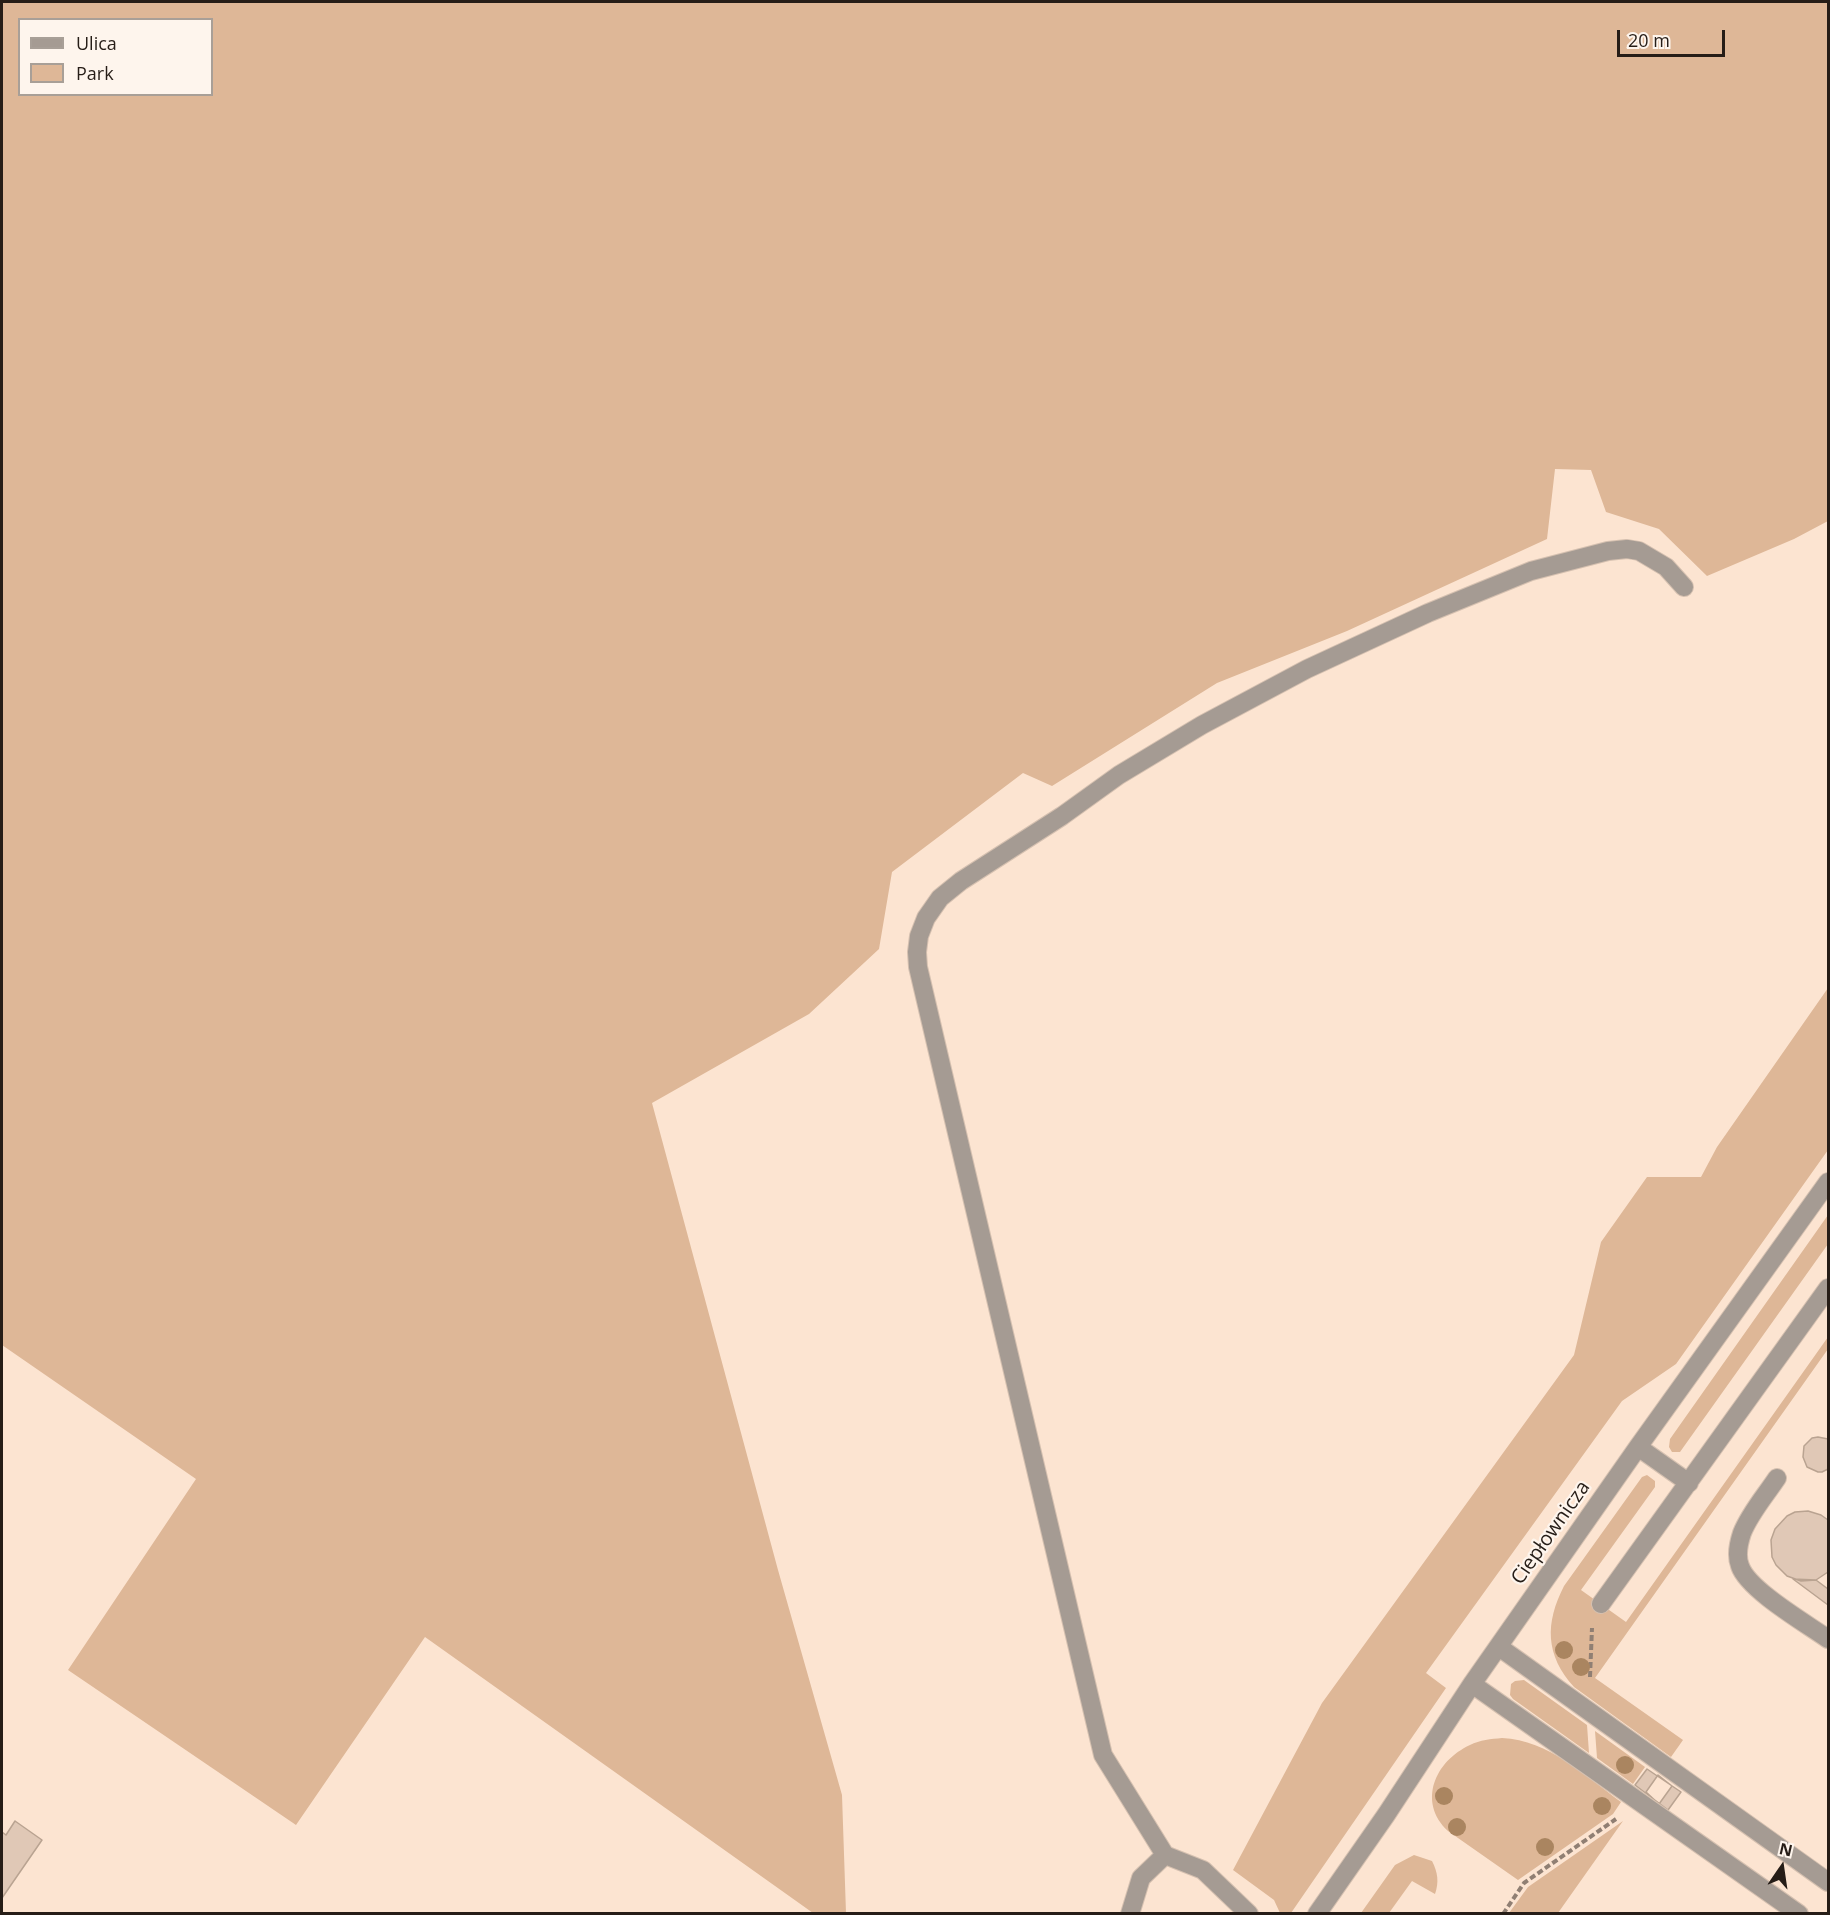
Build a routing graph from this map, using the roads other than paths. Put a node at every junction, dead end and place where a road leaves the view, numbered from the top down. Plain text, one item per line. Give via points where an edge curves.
1 (1684, 587) dead end
2 (1828, 1182) edge
3 (1828, 1288) edge
4 (1638, 1447) junction
5 (1777, 1478) dead end
6 (1689, 1483) junction
7 (1601, 1604) road end
8 (1828, 1639) edge
9 (1499, 1647) junction
10 (1472, 1684) junction
11 (1165, 1855) junction
12 (1828, 1882) edge
13 (1130, 1914) edge
14 (1249, 1914) edge
15 (1317, 1914) edge
16 (1799, 1914) edge

1 - 11 street via 1666,567 1639,550 1608,551 1531,571 1408,622 1306,669 1119,775 961,881 940,898 926,918 919,936 918,967 1103,1755
2 - 4 street, Ciepłownicza
3 - 6 street
4 - 6 street
4 - 9 street, Ciepłownicza
5 - 8 street via 1742,1534 1739,1565 1758,1589
6 - 7 street
9 - 10 street, Ciepłownicza
9 - 12 street
10 - 15 street, Ciepłownicza
10 - 16 street
11 - 13 street via 1141,1878
11 - 14 street via 1203,1870

